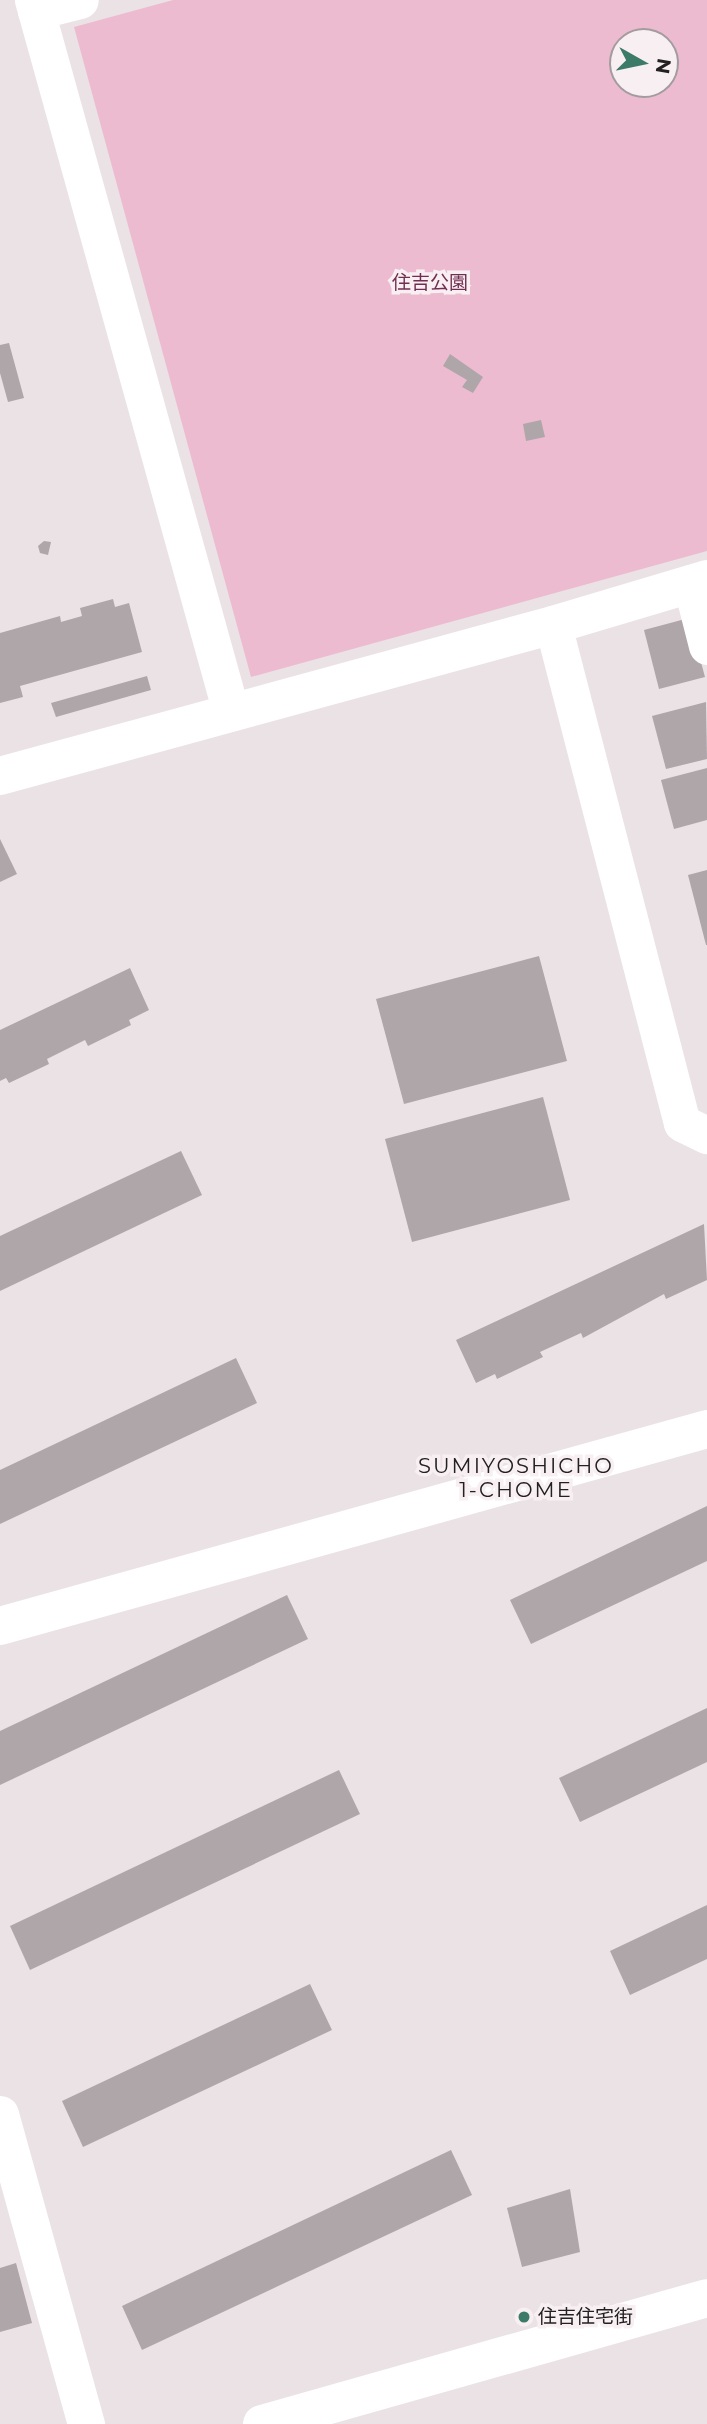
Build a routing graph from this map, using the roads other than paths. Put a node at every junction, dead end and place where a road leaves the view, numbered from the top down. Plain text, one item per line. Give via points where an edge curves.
1 (80, 0) edge
2 (35, 6) edge
3 (699, 581) edge
4 (554, 625) junction
5 (707, 646) edge
6 (231, 712) junction
7 (0, 776) edge
8 (707, 1135) edge
9 (707, 1429) edge
10 (0, 1626) edge
11 (0, 2114) edge
12 (707, 2298) edge
13 (86, 2424) edge
14 (262, 2424) edge

1 - 2 street
2 - 6 street
3 - 4 street
3 - 5 street
4 - 6 street
4 - 8 street via 682,1123
6 - 7 street
9 - 10 street
11 - 13 street
12 - 14 street

